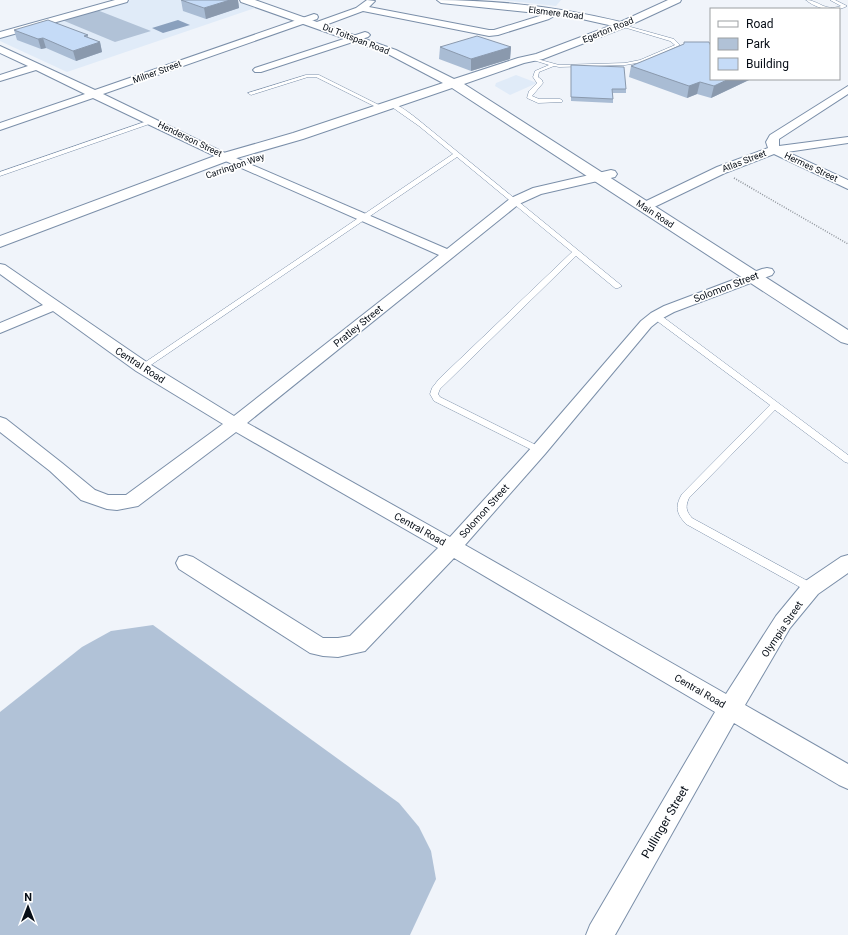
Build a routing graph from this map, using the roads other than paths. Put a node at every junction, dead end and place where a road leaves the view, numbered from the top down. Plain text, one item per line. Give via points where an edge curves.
1 (124, 0) edge
2 (245, 0) edge
3 (261, 0) edge
4 (371, 0) edge
5 (441, 0) edge
6 (676, 0) edge
7 (808, 0) edge
8 (832, 0) edge
9 (362, 8) junction
10 (555, 12) junction
11 (316, 21) junction
12 (622, 25) junction
13 (0, 35) edge
14 (361, 37) junction
15 (0, 49) edge
16 (536, 58) junction
17 (553, 65) junction
18 (36, 67) junction
19 (258, 70) dead end
20 (0, 78) edge
21 (463, 84) junction
22 (848, 88) edge
23 (251, 93) dead end
24 (95, 94) junction
25 (560, 101) dead end
26 (391, 107) junction
27 (153, 121) junction
28 (0, 127) edge
29 (848, 140) edge
30 (774, 150) junction
31 (457, 154) junction
32 (225, 157) junction
33 (241, 163) junction
34 (0, 174) edge
35 (605, 175) junction
36 (848, 185) edge
37 (515, 201) junction
38 (649, 204) junction
39 (365, 218) junction
40 (0, 242) edge
41 (575, 253) junction
42 (448, 254) junction
43 (0, 256) edge
44 (0, 268) edge
45 (760, 275) junction
46 (618, 286) dead end
47 (52, 306) junction
48 (656, 316) junction
49 (848, 325) edge
50 (0, 328) edge
51 (848, 338) edge
52 (142, 367) junction
53 (774, 405) junction
54 (0, 423) edge
55 (235, 424) junction
56 (539, 450) junction
57 (848, 460) edge
58 (452, 547) junction
59 (186, 563) dead end
60 (848, 563) edge
61 (811, 588) junction
62 (730, 708) junction
63 (848, 777) edge
64 (600, 935) edge

1 - 13 street
2 - 11 street, Du Toitspan Road
3 - 11 street, Du Toitspan Road
4 - 9 street
5 - 10 street, Elsmere Road
6 - 12 street, Egerton Road
7 - 8 lane via 812,4 829,8 845,6
9 - 10 street via 493,33
9 - 11 street, Milner Street
10 - 12 street, Elsmere Road via 581,15
11 - 14 street, Du Toitspan Road
11 - 24 street, Milner Street
12 - 16 street, Egerton Road
12 - 17 lane via 672,40 678,45 634,63 565,67
14 - 19 street
14 - 21 street, Du Toitspan Road
15 - 18 street, Henderson Street
16 - 17 lane
16 - 21 street, Egerton Road via 532,63
17 - 25 lane via 537,71 535,77 540,83 529,97
18 - 20 street
18 - 24 street, Henderson Street
21 - 26 street, Carrington Way
21 - 35 street, Main Road
22 - 30 street, Atlas Street via 774,137
23 - 26 lane via 308,76 317,76
24 - 27 street, Henderson Street
24 - 28 street, Milner Street
26 - 31 lane
26 - 32 street, Carrington Way
26 - 33 street, Carrington Way via 305,144
27 - 32 street, Henderson Street
27 - 34 lane
29 - 30 street
30 - 36 street, Hermes Street
30 - 38 street, Atlas Street via 721,170
31 - 37 lane
31 - 39 lane
32 - 33 street, Henderson Street
32 - 40 street, Carrington Way
33 - 39 street, Henderson Street
33 - 43 street, Carrington Way
35 - 37 street, Pratley Street via 537,191
35 - 38 street, Main Road
37 - 41 lane
37 - 42 street, Pratley Street
38 - 45 street, Main Road
39 - 42 street, Henderson Street
39 - 52 lane
41 - 46 lane
41 - 56 lane via 442,381 434,394 437,399
42 - 55 street, Pratley Street
44 - 47 street, Central Road
45 - 48 street, Solomon Street
45 - 49 street, Main Road
45 - 51 street, Main Road
47 - 50 street
47 - 52 street, Central Road
48 - 53 lane
48 - 56 street, Solomon Street via 640,330
52 - 55 street, Central Road
53 - 57 lane
53 - 61 lane via 685,496 680,505 682,513 689,521
54 - 55 street, Pratley Street via 88,495 117,503 131,501
55 - 58 street, Central Road
56 - 58 street, Solomon Street
58 - 59 street, Solomon Street via 357,644 344,648 318,646
58 - 62 street, Central Road
60 - 61 street, Olympia Street
61 - 62 street, Olympia Street via 783,622
62 - 63 street, Central Road
62 - 64 street, Pullinger Street

